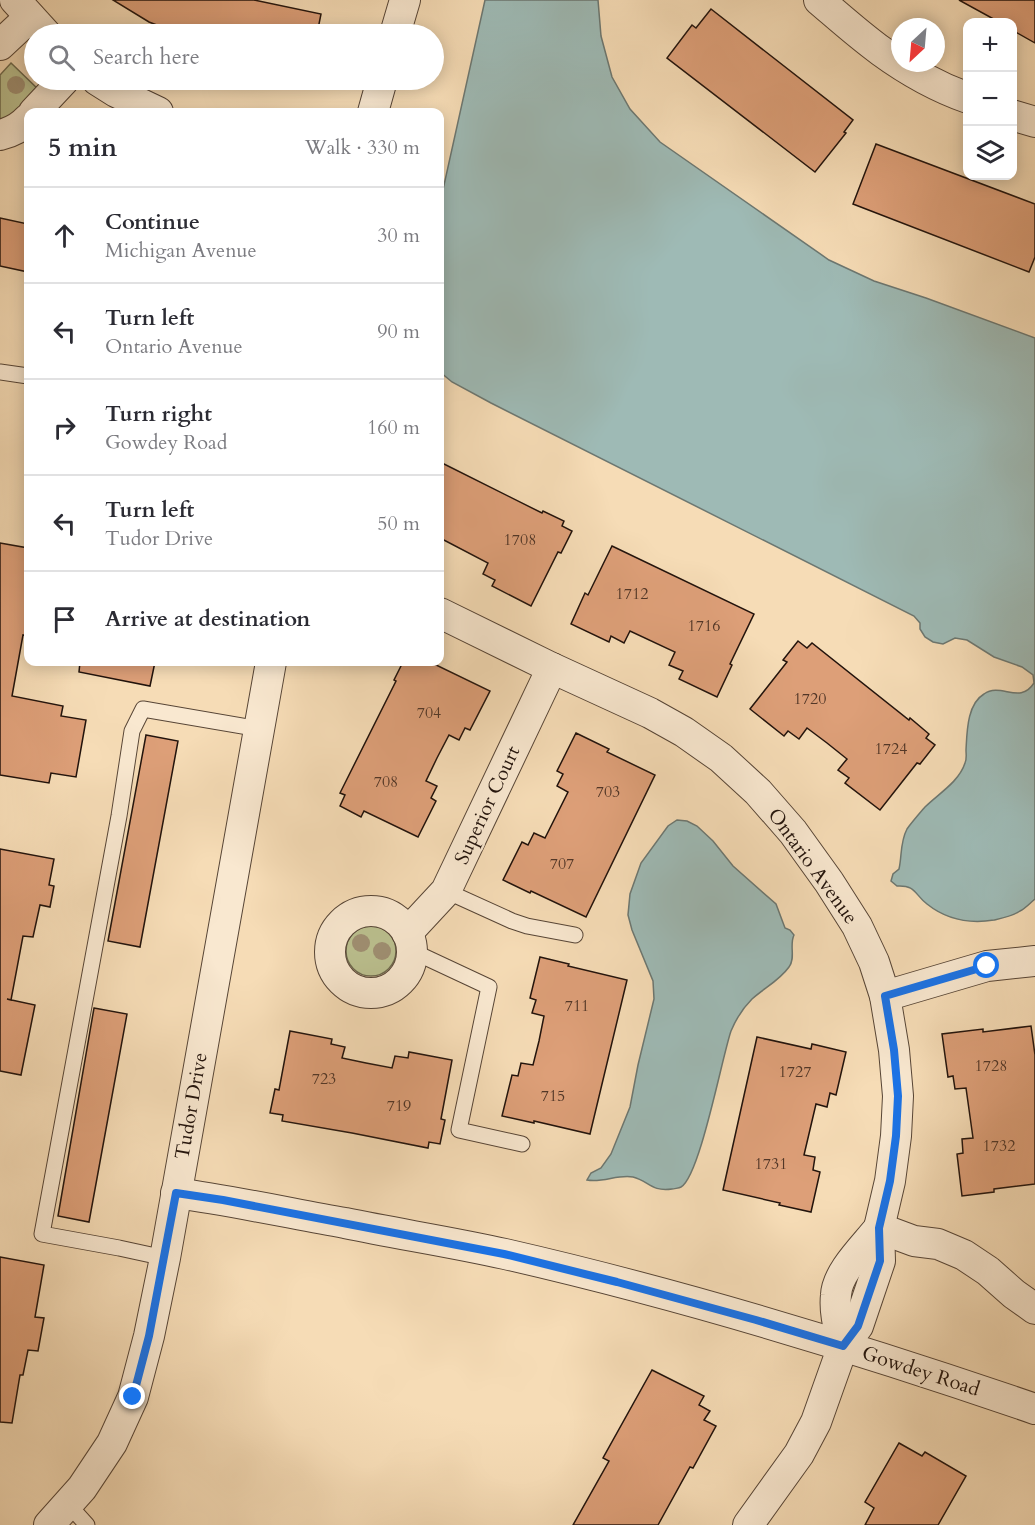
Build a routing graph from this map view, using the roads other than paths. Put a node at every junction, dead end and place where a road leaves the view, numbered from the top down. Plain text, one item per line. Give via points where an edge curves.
1 (405, 0) edge
2 (819, 0) edge
3 (30, 17) edge
4 (398, 24) edge
5 (0, 45) edge
6 (55, 90) edge
7 (113, 90) edge
8 (379, 90) edge
9 (963, 97) edge
10 (38, 108) edge
11 (150, 108) edge
12 (374, 108) edge
13 (1017, 117) edge
14 (1035, 122) edge
15 (24, 124) edge
16 (0, 135) edge
17 (0, 372) edge
18 (24, 375) edge
19 (444, 616) edge
20 (271, 666) edge
21 (552, 668) junction
22 (259, 729) junction
23 (446, 891) junction
24 (575, 935) dead end
25 (409, 942) joint
26 (1035, 961) edge
27 (885, 996) junction
28 (522, 1143) dead end
29 (176, 1193) junction
30 (879, 1228) junction
31 (165, 1258) junction
32 (1035, 1309) edge
33 (843, 1346) junction
34 (1035, 1408) edge
35 (68, 1518) edge
36 (748, 1525) edge

1 - 4 street
2 - 9 street via 912,72
3 - 5 street
6 - 10 street
7 - 11 street
8 - 12 street
13 - 14 street
15 - 16 street
17 - 18 lane
19 - 21 street, Ontario Avenue
20 - 22 street, Tudor Drive
21 - 23 street, Superior Court
21 - 27 street, Ontario Avenue via 684,732 721,758 758,792 793,832 857,926
22 - 29 street, Tudor Drive
22 - 31 lane via 143,710 132,731 42,1234
23 - 24 lane via 512,921
23 - 25 street, Superior Court
25 - 28 lane via 489,987 459,1130
26 - 27 street via 987,966
27 - 30 street, Ontario Avenue via 898,1096 890,1181
29 - 31 street, Tudor Drive
29 - 33 street, Gowdey Road via 504,1254
30 - 32 street via 914,1241 938,1244 964,1256
30 - 33 street, Ontario Avenue via 880,1261 871,1292 858,1326
31 - 35 street, Tudor Drive via 133,1397 112,1443 82,1488
33 - 34 street, Gowdey Road
33 - 36 street, Ontario Avenue via 816,1422 799,1454

